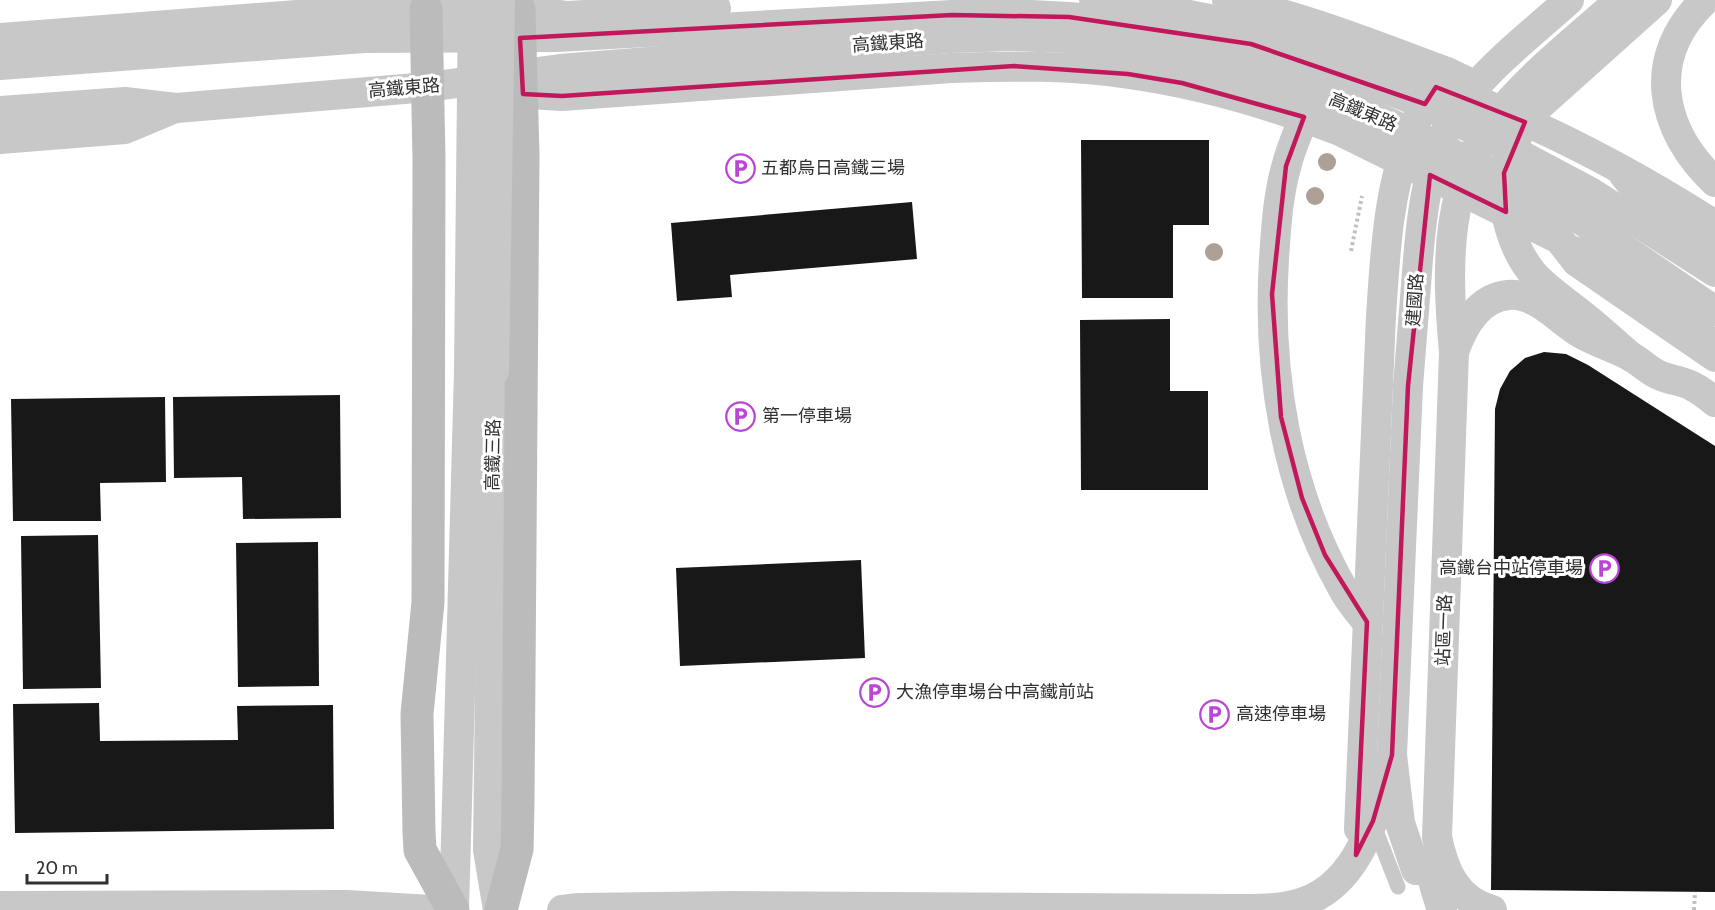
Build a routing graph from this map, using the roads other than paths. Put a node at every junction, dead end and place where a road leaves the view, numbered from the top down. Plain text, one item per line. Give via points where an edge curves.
1 (473, 0) edge
2 (866, 0) edge
3 (1094, 0) edge
4 (1227, 0) edge
5 (1569, 0) edge
6 (1620, 0) edge
7 (1657, 0) edge
8 (1706, 0) edge
9 (521, 12) edge
10 (426, 24) junction
11 (0, 38) edge
12 (0, 65) edge
13 (1447, 72) junction
14 (522, 84) junction
15 (428, 87) junction
16 (1425, 104) junction
17 (176, 108) junction
18 (0, 111) edge
19 (1304, 117) junction
20 (0, 138) edge
21 (1590, 143) junction
22 (1406, 147) junction
23 (1715, 182) edge
24 (1715, 208) edge
25 (1715, 225) edge
26 (1559, 239) junction
27 (1715, 247) edge
28 (1715, 272) edge
29 (1715, 310) edge
30 (1715, 336) edge
31 (1454, 352) junction
32 (1631, 357) junction
33 (1715, 357) edge
34 (482, 371) junction
35 (1715, 402) edge
36 (1367, 622) junction
37 (1377, 754) junction
38 (1373, 821) junction
39 (1437, 837) junction
40 (1356, 855) junction
41 (1407, 879) joint
42 (0, 906) edge
43 (726, 908) edge
44 (431, 910) edge
45 (453, 910) edge
46 (500, 910) edge
47 (562, 910) edge
48 (1442, 910) edge
49 (1492, 910) edge

1 - 34 street, 高鐵三路, bridge
2 - 9 street via 567,16
3 - 25 street, bridge via 1256,29 1469,98 1600,158
4 - 13 street via 1333,30
5 - 37 street, 建國路, bridge via 1469,95 1438,149 1430,177 1422,219 1408,386 1396,654
6 - 31 street, 站區一路, bridge via 1502,109 1470,161 1457,205 1449,269
7 - 32 street, bridge via 1532,112 1519,130 1504,172 1506,216 1522,258 1536,276
8 - 23 street via 1676,39 1666,82 1671,114 1686,149
9 - 10 street, 高鐵東路
9 - 14 street, 高鐵三路
9 - 16 street, 高鐵東路 via 1069,16 1251,44 1323,65
9 - 34 street, 高鐵三路, bridge
10 - 11 street via 361,10
10 - 12 street, 高鐵東路 via 364,38
10 - 15 street, 高鐵三路
13 - 16 street
13 - 21 street
14 - 15 street, 高鐵東路
14 - 19 street via 562,96 951,68 1066,68 1182,83
14 - 22 street, 高鐵東路 via 560,69 950,38 1068,38 1190,55 1244,70 1352,106
14 - 46 street, 高鐵三路 via 518,814 517,849
15 - 17 street, 高鐵東路
15 - 45 street, 高鐵三路 via 428,602 417,714 419,832 420,850
16 - 22 street
16 - 28 street, 高鐵東路 via 1592,193
17 - 18 street, 高鐵東路 via 125,102
17 - 20 street via 125,129
19 - 22 street
19 - 36 street via 1286,166 1276,224 1272,294 1281,417 1302,498 1325,555 1344,591
21 - 24 street
21 - 27 lane via 1625,188
22 - 26 street
22 - 29 street, 高鐵東路 via 1574,215
22 - 36 street via 1387,232
26 - 30 lane via 1587,247
26 - 33 street via 1577,262
31 - 32 street, bridge via 1469,319 1481,306 1510,295 1523,296 1580,333
31 - 39 street, 站區一路
32 - 35 street via 1660,376 1691,385
34 - 45 street, 高鐵三路
34 - 46 street, 高鐵三路 via 488,850
36 - 37 street
37 - 38 street
37 - 40 street via 1360,817
37 - 41 street via 1400,823
38 - 40 street
38 - 41 lane
39 - 48 street, 站區一路 via 1431,863
39 - 49 street, 站區一路 via 1452,882 1466,896
40 - 43 street via 1346,872 1322,893 1304,902 1260,909
42 - 44 street via 347,905
43 - 47 street

